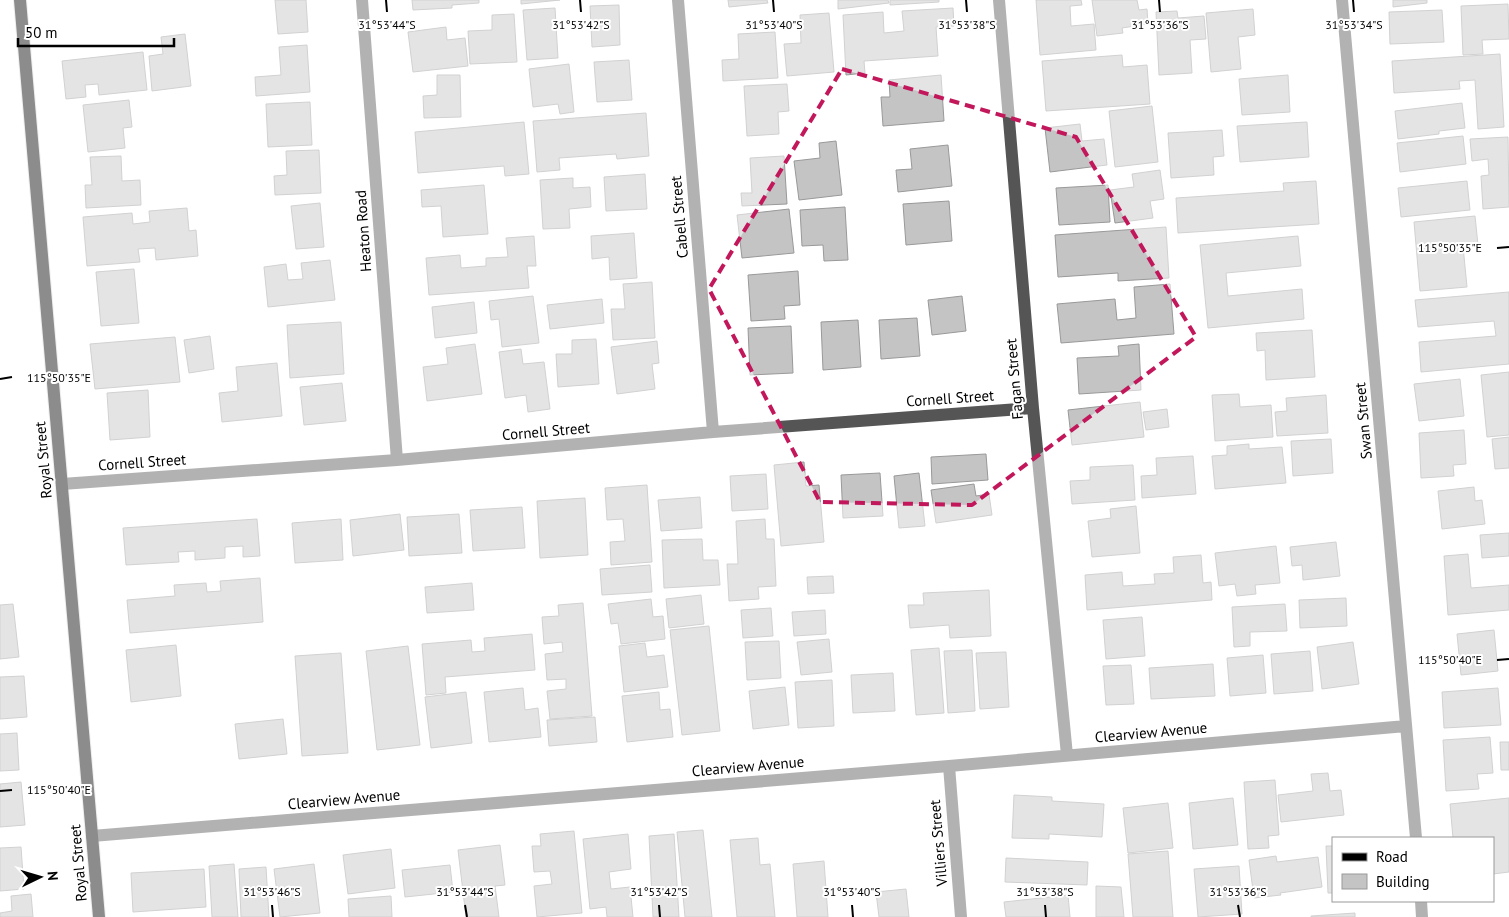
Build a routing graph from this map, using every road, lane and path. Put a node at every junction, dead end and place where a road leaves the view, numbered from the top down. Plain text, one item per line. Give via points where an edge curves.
1 (20, 0) edge
2 (362, 0) edge
3 (678, 0) edge
4 (999, 0) edge
5 (1342, 0) edge
6 (1033, 408) junction
7 (713, 432) junction
8 (396, 460) junction
9 (62, 484) junction
10 (1406, 726) junction
11 (1067, 755) junction
12 (948, 766) junction
13 (92, 836) junction
14 (1416, 837) edge
15 (1421, 902) edge
16 (99, 917) edge
17 (961, 917) edge
18 (1422, 917) edge

1 - 9 main road, Royal Street
2 - 8 street, Heaton Road
3 - 7 street, Cabell Street
4 - 6 street, Fagan Street
5 - 10 street, Swan Street
6 - 7 street, Cornell Street
6 - 11 street, Fagan Street
7 - 8 street, Cornell Street
8 - 9 street, Cornell Street
9 - 13 main road, Royal Street
10 - 11 street, Clearview Avenue
10 - 14 street, Swan Street
11 - 12 street, Clearview Avenue
12 - 13 street, Clearview Avenue
12 - 17 street, Villiers Street
13 - 16 main road, Royal Street
15 - 18 street

